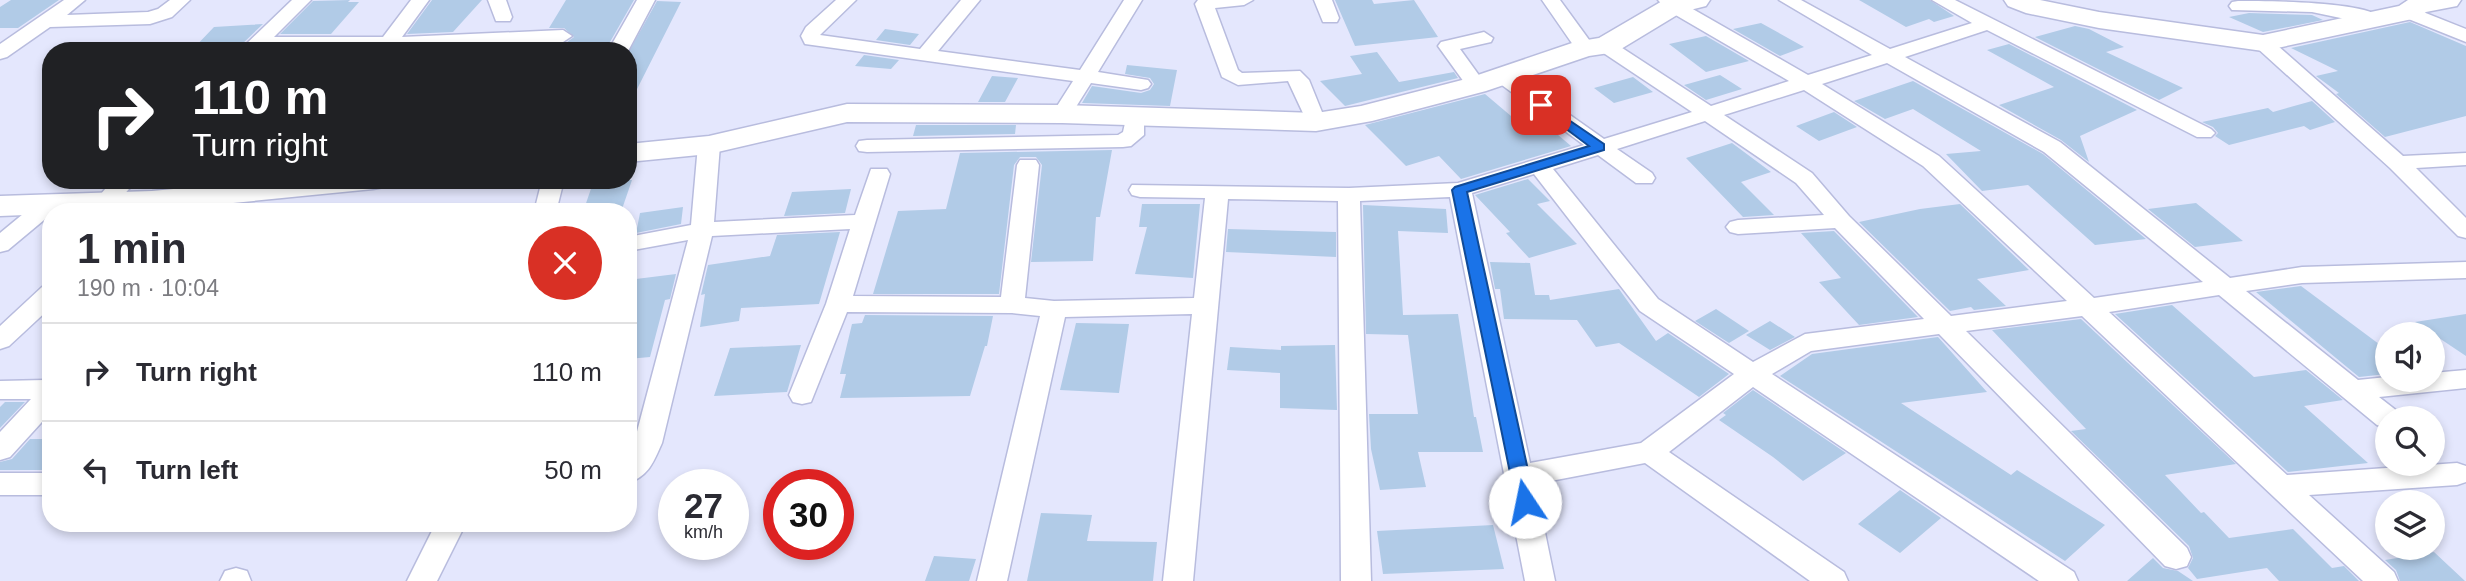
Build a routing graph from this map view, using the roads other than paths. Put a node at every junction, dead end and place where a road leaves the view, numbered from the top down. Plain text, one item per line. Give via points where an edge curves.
1 (76, 0) edge
2 (181, 0) edge
3 (302, 0) edge
4 (420, 0) edge
5 (646, 0) edge
6 (847, 0) edge
7 (971, 0) edge
8 (1133, 0) edge
9 (1244, 0) edge
10 (1323, 0) edge
11 (1551, 0) edge
12 (1788, 0) edge
13 (1941, 0) edge
14 (2017, 0) edge
15 (2448, 0) edge
16 (1679, 2) edge
17 (2238, 6) dead end
18 (2412, 6) edge
19 (1330, 18) dead end
20 (2374, 19) junction
21 (49, 21) junction
22 (1988, 24) junction
23 (564, 36) dead end
24 (2466, 36) edge
25 (1484, 38) dead end
26 (257, 42) edge
27 (389, 42) edge
28 (527, 42) edge
29 (623, 42) edge
30 (2263, 44) junction
31 (1595, 47) junction
32 (0, 53) edge
33 (924, 56) junction
34 (1885, 56) junction
35 (1084, 79) junction
36 (1489, 81) junction
37 (1805, 82) junction
38 (1141, 84) dead end
39 (1062, 114) junction
40 (1708, 114) junction
41 (1134, 118) junction
42 (1316, 122) junction
43 (2204, 133) dead end
44 (709, 145) junction
45 (867, 146) dead end
46 (1600, 147) junction
47 (637, 152) edge
48 (2466, 159) edge
49 (2398, 163) junction
50 (1028, 165) dead end
51 (1539, 166) junction
52 (879, 174) dead end
53 (1644, 177) dead end
54 (253, 189) edge
55 (1140, 190) dead end
56 (1460, 190) junction
57 (115, 191) edge
58 (1217, 194) junction
59 (1349, 195) junction
60 (58, 203) edge
61 (140, 203) edge
62 (165, 203) edge
63 (42, 205) edge
64 (0, 206) edge
65 (42, 210) edge
66 (864, 221) junction
67 (1842, 221) junction
68 (1738, 227) dead end
69 (702, 230) junction
70 (2466, 231) edge
71 (637, 242) edge
72 (0, 245) edge
73 (2466, 270) edge
74 (2221, 285) junction
75 (42, 301) edge
76 (838, 304) junction
77 (1012, 305) junction
78 (1204, 306) junction
79 (2087, 307) junction
80 (1054, 309) junction
81 (1943, 324) junction
82 (0, 340) edge
83 (1751, 375) junction
84 (2466, 379) edge
85 (42, 389) edge
86 (0, 390) edge
87 (2351, 390) junction
88 (802, 395) dead end
89 (42, 403) edge
90 (2375, 409) edge
91 (0, 450) edge
92 (1649, 452) junction
93 (637, 465) edge
94 (2445, 465) edge
95 (1520, 476) junction
96 (2461, 478) edge
97 (0, 484) edge
98 (42, 484) edge
99 (2280, 486) junction
100 (446, 532) edge
101 (2176, 557) dead end
102 (422, 581) edge
103 (992, 581) edge
104 (1178, 581) edge
105 (1356, 581) edge
106 (1540, 581) edge
107 (1833, 581) edge
108 (2063, 581) edge
109 (2383, 581) edge

1 - 21 street
2 - 21 street via 150,18
3 - 26 street
4 - 27 street
5 - 29 street
6 - 33 street via 813,31 812,40
7 - 33 street
8 - 35 street
9 - 42 street via 1205,4 1229,73 1238,79 1293,75
10 - 19 street
11 - 31 street
12 - 34 street
13 - 22 street
14 - 30 street via 2099,20
15 - 18 street
16 - 31 street
16 - 37 street
17 - 20 street via 2312,7
18 - 20 street
18 - 24 street
20 - 30 street
21 - 32 street
22 - 34 street
22 - 43 street
23 - 28 street
25 - 36 street via 1448,46
30 - 49 street
31 - 36 street
31 - 40 street
33 - 35 street
34 - 37 street
34 - 74 street via 2052,147
35 - 38 street
35 - 39 street
36 - 42 street via 1363,115
36 - 46 street
37 - 40 street
37 - 79 street via 1931,161
39 - 41 street
39 - 44 street via 847,113
40 - 46 street
40 - 67 street via 1804,178
41 - 42 street
41 - 45 street via 1133,135 1123,141
44 - 47 street
44 - 69 street
46 - 51 street
46 - 53 street
48 - 49 street
49 - 70 street
50 - 77 street
51 - 56 street
51 - 83 street via 1649,305
52 - 66 street
54 - 62 street
55 - 58 street
56 - 59 street
56 - 95 street
57 - 60 street
57 - 61 street
58 - 59 street
58 - 78 street
59 - 105 street
63 - 64 street
65 - 72 street
66 - 69 street
66 - 76 street
67 - 68 street
67 - 81 street
69 - 71 street
69 - 93 street via 648,443
73 - 74 street via 2302,275
74 - 79 street
74 - 87 street
75 - 82 street
76 - 77 street
76 - 88 street
77 - 80 street
78 - 80 street
78 - 104 street
79 - 81 street
79 - 99 street
80 - 103 street
81 - 83 street via 1805,343
81 - 101 street
83 - 92 street
83 - 108 street
84 - 87 street
85 - 86 street
87 - 90 street
89 - 91 street
92 - 95 street
92 - 107 street
94 - 96 street
95 - 106 street
96 - 99 street
97 - 98 street
99 - 109 street
100 - 102 street

